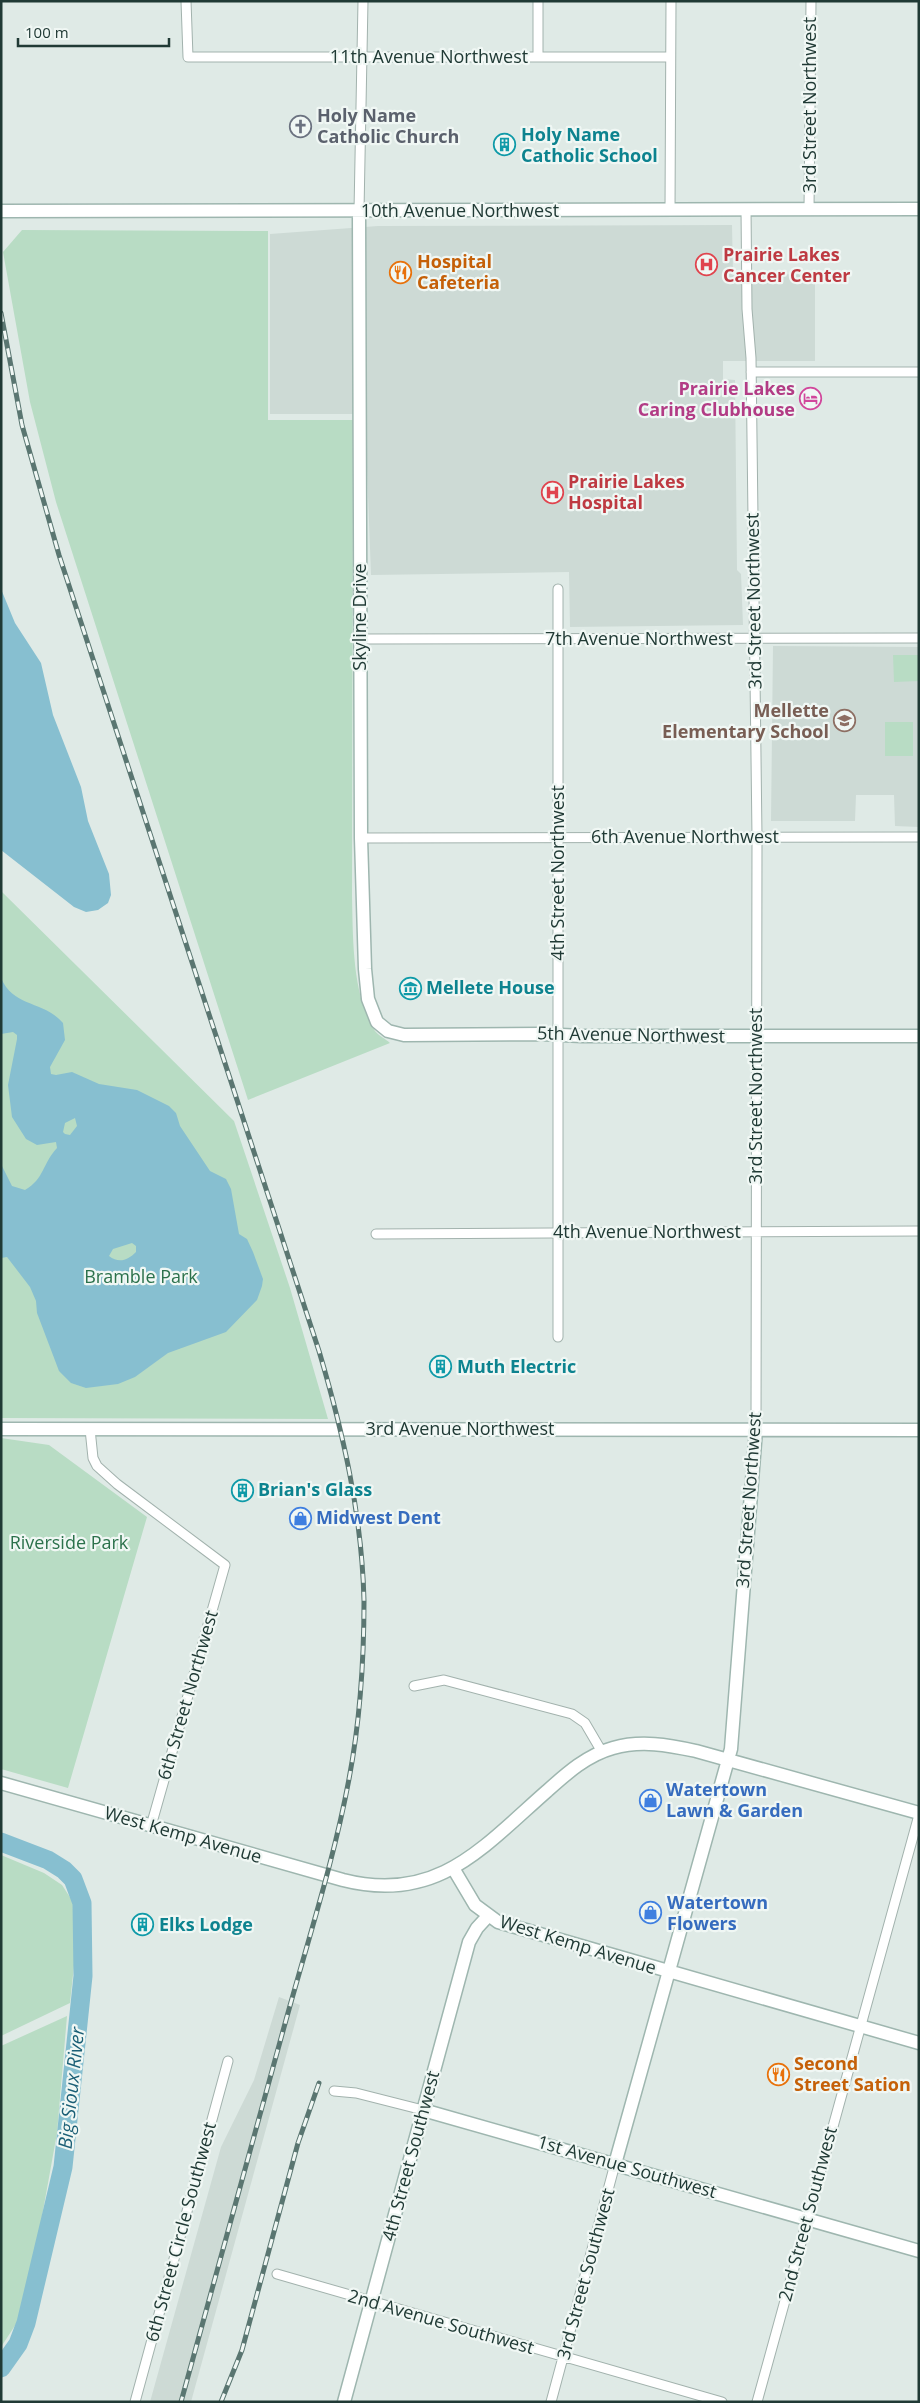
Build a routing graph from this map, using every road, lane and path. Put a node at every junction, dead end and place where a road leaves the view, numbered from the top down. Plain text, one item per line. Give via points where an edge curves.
1 (186, 1) edge
2 (363, 1) edge
3 (538, 1) edge
4 (671, 1) edge
5 (811, 1) edge
6 (363, 57) junction
7 (538, 57) junction
8 (670, 57) junction
9 (919, 209) edge
10 (670, 210) junction
11 (746, 210) junction
12 (809, 210) junction
13 (1, 211) edge
14 (359, 211) junction
15 (751, 372) junction
16 (919, 372) edge
17 (558, 589) dead end
18 (755, 638) junction
19 (919, 638) edge
20 (360, 639) junction
21 (558, 639) junction
22 (558, 837) junction
23 (757, 837) junction
24 (919, 837) edge
25 (361, 838) junction
26 (377, 1022) joint
27 (559, 1034) junction
28 (756, 1036) junction
29 (919, 1036) edge
30 (756, 1231) junction
31 (559, 1232) junction
32 (919, 1232) edge
33 (376, 1234) dead end
34 (558, 1337) dead end
35 (90, 1428) junction
36 (2, 1429) edge
37 (756, 1430) junction
38 (919, 1430) edge
39 (414, 1686) dead end
40 (602, 1752) junction
41 (728, 1760) junction
42 (1, 1783) edge
43 (919, 1814) edge
44 (151, 1826) junction
45 (453, 1868) junction
46 (488, 1916) junction
47 (668, 1972) junction
48 (860, 2026) junction
49 (919, 2043) edge
50 (228, 2062) dead end
51 (334, 2091) dead end
52 (423, 2110) junction
53 (615, 2164) junction
54 (806, 2218) junction
55 (919, 2251) edge
56 (277, 2274) dead end
57 (372, 2301) junction
58 (563, 2357) junction
59 (135, 2402) edge
60 (344, 2402) edge
61 (551, 2402) edge
62 (722, 2402) edge
63 (757, 2402) edge

1 - 6 street, 11th Avenue Northwest via 188,57
2 - 6 street
3 - 7 street
4 - 8 street
5 - 12 street, 3rd Street Northwest
6 - 7 street, 11th Avenue Northwest
6 - 14 street
7 - 8 street, 11th Avenue Northwest
8 - 10 street
9 - 12 street, 10th Avenue Northwest
10 - 11 street, 10th Avenue Northwest
10 - 14 street, 10th Avenue Northwest
11 - 12 street, 10th Avenue Northwest
11 - 15 street, 3rd Street Northwest via 746,308
13 - 14 street, 10th Avenue Northwest
14 - 20 street, Skyline Drive
15 - 16 street
15 - 18 street, 3rd Street Northwest
17 - 21 street, 4th Street Northwest
18 - 19 street, 7th Avenue Northwest
18 - 21 street, 7th Avenue Northwest
18 - 23 street, 3rd Street Northwest
20 - 21 street, 7th Avenue Northwest
20 - 25 street, Skyline Drive
21 - 22 street, 4th Street Northwest
22 - 23 street, 6th Avenue Northwest
22 - 25 street, 6th Avenue Northwest
22 - 27 street, 4th Street Northwest
23 - 24 street, 6th Avenue Northwest
23 - 28 street, 3rd Street Northwest
25 - 26 street, Skyline Drive via 365,969 368,999
26 - 27 street, 5th Avenue Northwest via 388,1031 404,1035
27 - 28 street, 5th Avenue Northwest
27 - 31 street, 4th Street Northwest
28 - 29 street, 5th Avenue Northwest
28 - 30 street, 3rd Street Northwest
30 - 31 street, 4th Avenue Northwest
30 - 32 street, 4th Avenue Northwest
30 - 37 street, 3rd Street Northwest
31 - 33 street, 4th Avenue Northwest
31 - 34 street, 4th Street Northwest
35 - 36 street, 3rd Avenue Northwest
35 - 37 street, 3rd Avenue Northwest
35 - 44 street, 6th Street Northwest via 96,1466 225,1565
37 - 38 street, 3rd Avenue Northwest
37 - 41 street, 3rd Street Northwest via 733,1733
39 - 40 street via 444,1680 572,1714 585,1723
40 - 41 street via 632,1744 661,1744
40 - 45 street via 560,1779 479,1851
41 - 43 street
41 - 47 street, 3rd Street Northwest
42 - 44 street, West Kemp Avenue
43 - 48 street, 2nd Street Southwest
44 - 45 street, West Kemp Avenue via 368,1886 403,1886 429,1880
45 - 46 street, West Kemp Avenue via 469,1897
46 - 47 street, West Kemp Avenue via 507,1925
46 - 52 street, 4th Street Southwest via 469,1942
47 - 48 street, West Kemp Avenue
47 - 53 street, 3rd Street Southwest
48 - 49 street, West Kemp Avenue
48 - 54 street, 2nd Street Southwest
50 - 59 street, 6th Street Circle Southwest
51 - 52 street, 1st Avenue Southwest via 356,2092
52 - 53 street, 1st Avenue Southwest
52 - 57 street, 4th Street Southwest
53 - 54 street, 1st Avenue Southwest
53 - 58 street, 3rd Street Southwest
54 - 55 street, 1st Avenue Southwest
54 - 63 street, 2nd Street Southwest
56 - 57 street, 2nd Avenue Southwest
57 - 58 street, 2nd Avenue Southwest
57 - 60 street, 4th Street Southwest
58 - 61 street, 3rd Street Southwest
58 - 62 street, 2nd Avenue Southwest

